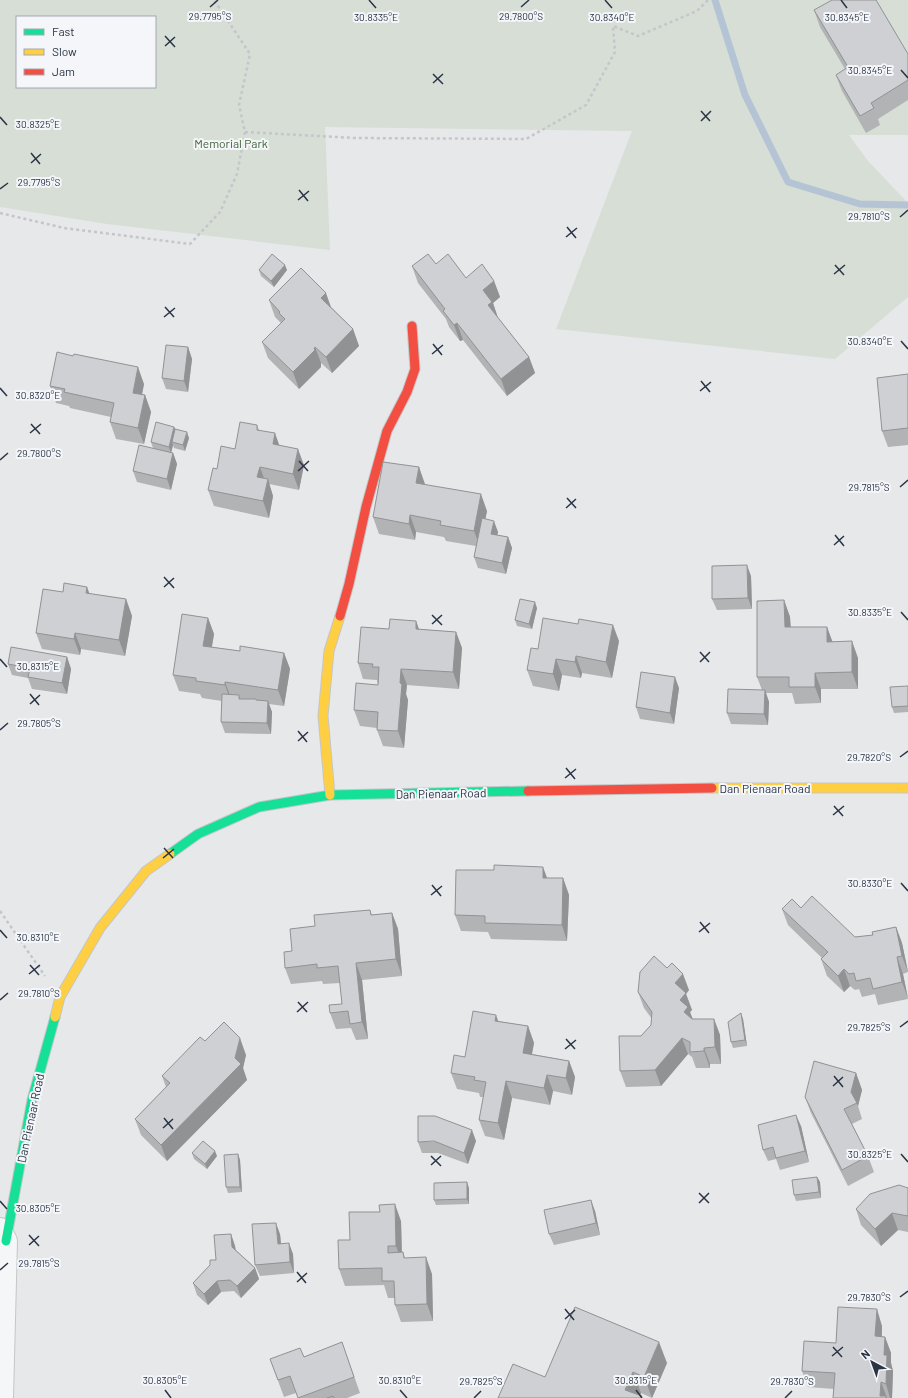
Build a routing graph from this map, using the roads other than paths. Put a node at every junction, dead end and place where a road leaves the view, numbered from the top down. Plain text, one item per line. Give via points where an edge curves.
1 (412, 326) dead end
2 (908, 788) edge
3 (330, 795) junction
4 (3, 1235) edge
5 (2, 1398) edge

1 - 3 street via 415,369 407,392 387,431 366,507 349,584 329,651 323,716
2 - 3 street, Dan Pienaar Road via 686,788
3 - 4 street, Dan Pienaar Road via 259,807 198,834 146,871 100,928 60,996 32,1100
4 - 5 street

